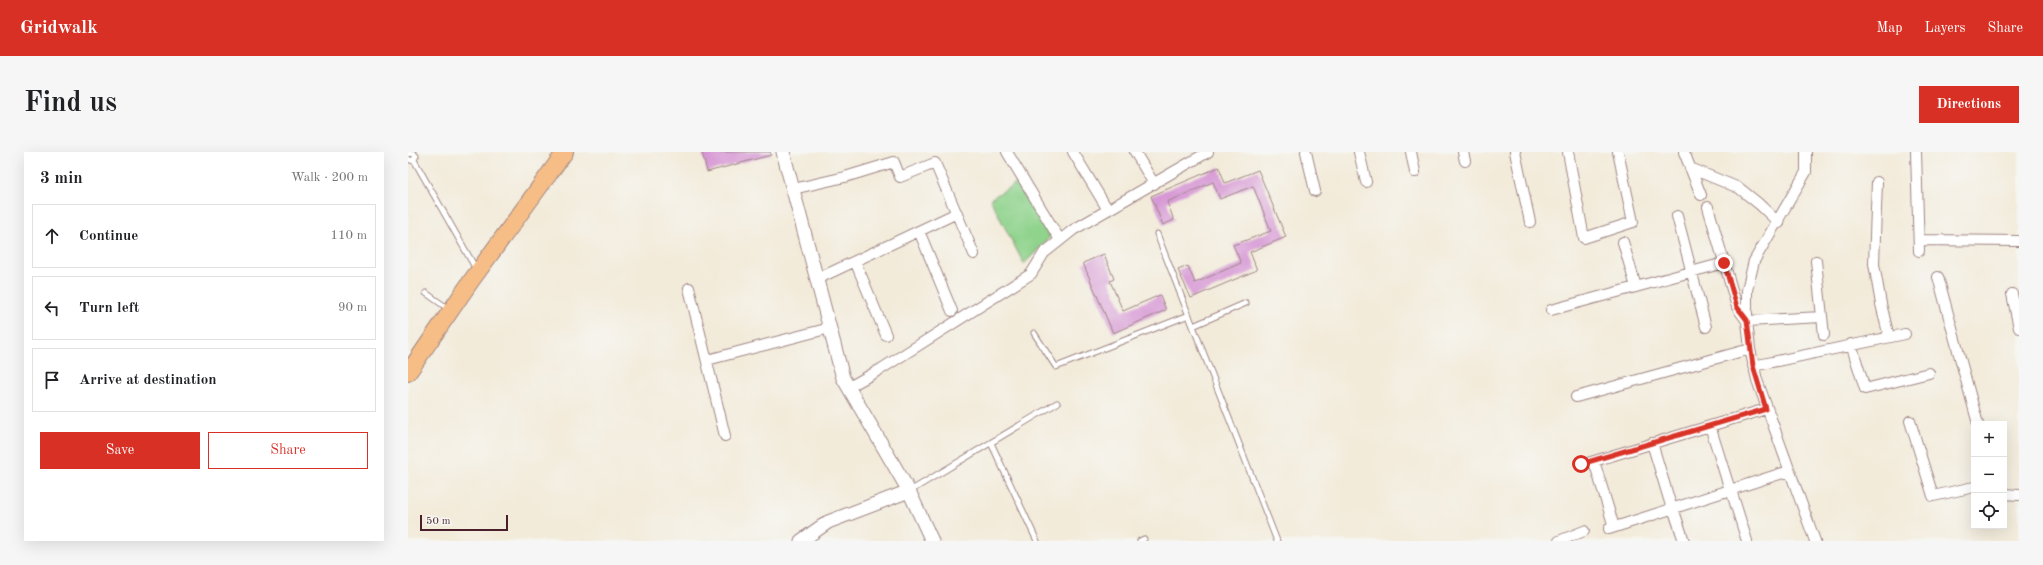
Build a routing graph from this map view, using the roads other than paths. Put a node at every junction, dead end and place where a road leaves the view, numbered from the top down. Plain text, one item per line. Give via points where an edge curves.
1 (565, 152) edge
2 (783, 152) edge
3 (1007, 152) edge
4 (1073, 152) edge
5 (1135, 152) edge
6 (1306, 152) edge
7 (1359, 152) edge
8 (1411, 152) edge
9 (1515, 152) edge
10 (1568, 152) edge
11 (1618, 152) edge
12 (1684, 152) edge
13 (1806, 152) edge
14 (1916, 152) edge
15 (412, 153) edge
16 (1203, 153) edge
17 (411, 161) edge
18 (1690, 168) junction
19 (1415, 172) dead end
20 (1366, 182) dead end
21 (1876, 182) dead end
22 (1154, 184) junction
23 (793, 189) junction
24 (1316, 191) dead end
25 (1701, 195) dead end
26 (1708, 207) dead end
27 (1108, 210) junction
28 (957, 213) junction
29 (1677, 216) dead end
30 (1530, 222) dead end
31 (1778, 222) junction
32 (918, 231) junction
33 (1157, 234) dead end
34 (1060, 240) junction
35 (1919, 240) junction
36 (2019, 241) edge
37 (1623, 242) dead end
38 (1919, 252) dead end
39 (974, 254) dead end
40 (1816, 260) dead end
41 (855, 261) junction
42 (1724, 263) junction
43 (478, 271) junction
44 (1691, 272) junction
45 (1938, 277) dead end
46 (817, 279) junction
47 (1636, 287) junction
48 (689, 288) dead end
49 (426, 293) dead end
50 (2012, 294) dead end
51 (1246, 303) dead end
52 (451, 310) junction
53 (1551, 310) dead end
54 (952, 311) dead end
55 (1188, 315) junction
56 (1822, 316) junction
57 (1747, 320) junction
58 (1193, 326) junction
59 (1706, 327) dead end
60 (830, 328) junction
61 (2019, 328) edge
62 (1034, 333) dead end
63 (1905, 334) dead end
64 (886, 335) dead end
65 (1824, 335) dead end
66 (1889, 337) junction
67 (1851, 344) junction
68 (1750, 349) junction
69 (708, 360) junction
70 (1753, 366) junction
71 (408, 373) edge
72 (1929, 374) dead end
73 (849, 387) junction
74 (1576, 397) dead end
75 (1057, 403) dead end
76 (1766, 409) junction
77 (1910, 421) dead end
78 (1977, 421) edge
79 (1710, 426) junction
80 (725, 436) dead end
81 (991, 443) junction
82 (1652, 443) junction
83 (1594, 461) junction
84 (1581, 464) dead end
85 (1789, 471) junction
86 (1971, 488) edge
87 (1731, 490) junction
88 (909, 491) junction
89 (2007, 494) edge
90 (2019, 495) edge
91 (1673, 509) junction
92 (1584, 531) dead end
93 (1563, 540) edge
94 (800, 541) edge
95 (932, 541) edge
96 (1037, 541) edge
97 (1277, 541) edge
98 (1684, 541) edge
99 (1747, 541) edge
100 (1815, 541) edge

1 - 43 main road
2 - 23 street
3 - 34 street
4 - 27 street
5 - 22 street
6 - 24 street
7 - 20 street
8 - 19 street
9 - 30 street
10 - 11 street via 1584,238 1633,222
12 - 18 street
13 - 31 street via 1806,172
14 - 35 street
15 - 17 lane
16 - 22 street
17 - 43 lane
18 - 25 street
18 - 31 street via 1739,188
21 - 66 street via 1874,264 1880,304
22 - 27 street
23 - 28 street via 894,162 900,177 935,163
23 - 46 street
26 - 42 street
27 - 34 street via 1072,230
28 - 32 street
28 - 39 street
29 - 44 street
31 - 57 street via 1754,261 1747,290
32 - 41 street
32 - 54 street
33 - 55 lane
34 - 73 street via 1044,253 1031,274
35 - 36 street
35 - 38 street
37 - 47 street
40 - 56 street
41 - 46 street
41 - 64 street
42 - 44 street
42 - 57 street via 1737,307
43 - 52 main road
44 - 47 street
44 - 59 street
45 - 78 street
46 - 60 street
47 - 53 street
48 - 69 street
49 - 52 lane
50 - 61 street
51 - 58 lane
52 - 71 main road
55 - 58 lane
55 - 62 lane via 1056,367
56 - 57 street
56 - 65 street
57 - 68 street
58 - 97 lane
60 - 69 street
60 - 73 street via 843,378
63 - 66 street
66 - 67 street
67 - 70 street
67 - 72 street via 1865,389
68 - 70 street
68 - 74 street
69 - 80 street
70 - 76 street
73 - 88 street
75 - 81 lane
76 - 79 street
76 - 85 street
77 - 86 street via 1933,496
79 - 82 street
79 - 87 street
81 - 88 lane
81 - 96 lane
82 - 83 street
82 - 91 street
83 - 84 street
83 - 91 street via 1612,528
85 - 87 street
85 - 100 street
87 - 91 street
87 - 99 street
88 - 94 street via 828,522
88 - 95 street
89 - 90 street
91 - 98 street
92 - 93 street

